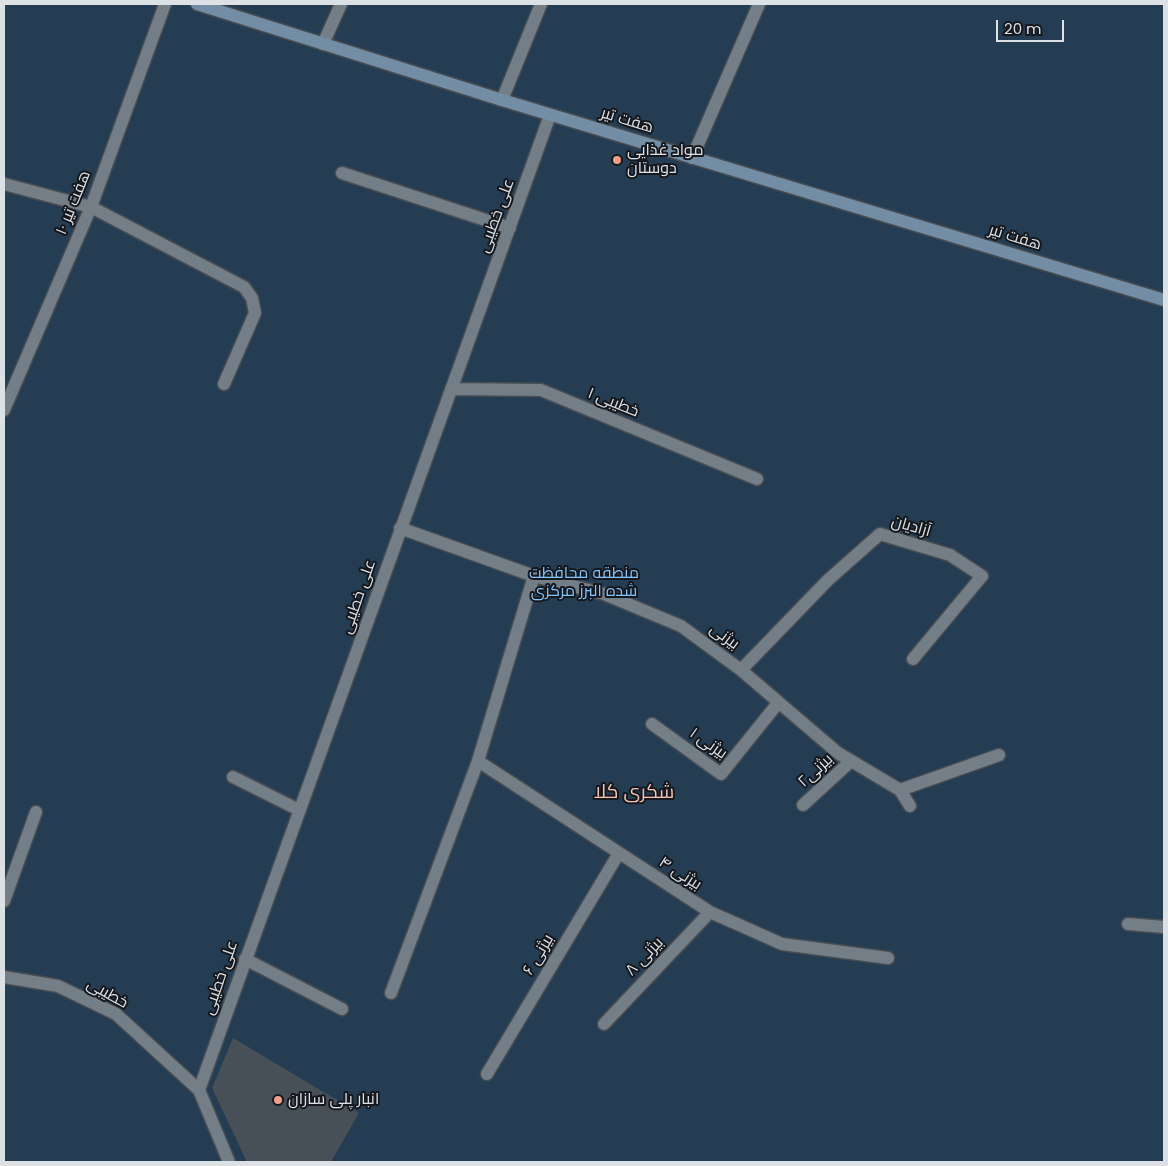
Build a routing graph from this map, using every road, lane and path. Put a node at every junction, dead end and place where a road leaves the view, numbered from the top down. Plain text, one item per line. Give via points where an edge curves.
1 (165, 4) edge
2 (197, 4) edge
3 (341, 4) edge
4 (541, 4) edge
5 (759, 4) edge
6 (323, 44) junction
7 (502, 100) junction
8 (550, 115) junction
9 (692, 158) junction
10 (342, 173) dead end
11 (4, 184) edge
12 (91, 208) junction
13 (510, 228) junction
14 (1164, 300) edge
15 (224, 384) dead end
16 (451, 389) junction
17 (4, 410) edge
18 (757, 479) dead end
19 (400, 528) junction
20 (534, 576) junction
21 (913, 659) dead end
22 (741, 670) junction
23 (778, 704) junction
24 (652, 724) dead end
25 (999, 755) dead end
26 (851, 760) junction
27 (478, 761) junction
28 (233, 777) dead end
29 (900, 790) junction
30 (803, 805) dead end
31 (910, 806) dead end
32 (299, 810) junction
33 (36, 812) dead end
34 (619, 853) junction
35 (4, 901) edge
36 (710, 912) junction
37 (1128, 924) dead end
38 (1164, 927) edge
39 (888, 958) dead end
40 (245, 959) junction
41 (4, 977) edge
42 (391, 993) dead end
43 (342, 1009) dead end
44 (604, 1024) dead end
45 (487, 1074) dead end
46 (199, 1090) junction
47 (229, 1162) edge

1 - 12 street, هفت تیر ۱۰
2 - 6 street, هفت تیر
3 - 6 street
4 - 7 street
5 - 9 street
6 - 7 street, هفت تیر
7 - 8 street, هفت تیر
8 - 9 street, هفت تیر
8 - 13 street, علی خطیبی
9 - 14 street, هفت تیر
10 - 13 street
11 - 12 street
12 - 15 street via 244,287 252,298 255,313
12 - 17 street, هفت تیر ۱۰
13 - 16 street, علی خطیبی
16 - 18 street, خطیبی ۱ via 541,390
16 - 19 street, علی خطیبی
19 - 20 street, بیژنی
19 - 32 street, علی خطیبی
20 - 22 street, بیژنی via 604,594 681,626
20 - 27 street
21 - 22 street, آزادیان via 982,576 950,556 880,534 828,580
22 - 23 street, بیژنی
23 - 24 street, بیژنی ۱ via 721,774
23 - 26 street, بیژنی
25 - 29 street
26 - 29 street, بیژنی
26 - 30 street, بیژنی۲
27 - 34 street, بیژنی ۴
27 - 42 street
28 - 32 street
29 - 31 street
32 - 40 street, علی خطیبی
33 - 35 street
34 - 36 street, بیژنی ۴
34 - 45 street, بیژنی ۶
36 - 39 street, بیژنی ۴ via 782,944
36 - 44 street, بیژنی ۸
37 - 38 street
40 - 43 street
40 - 46 street, علی خطیبی
41 - 46 street, خطیبی via 58,986 116,1014
46 - 47 street

